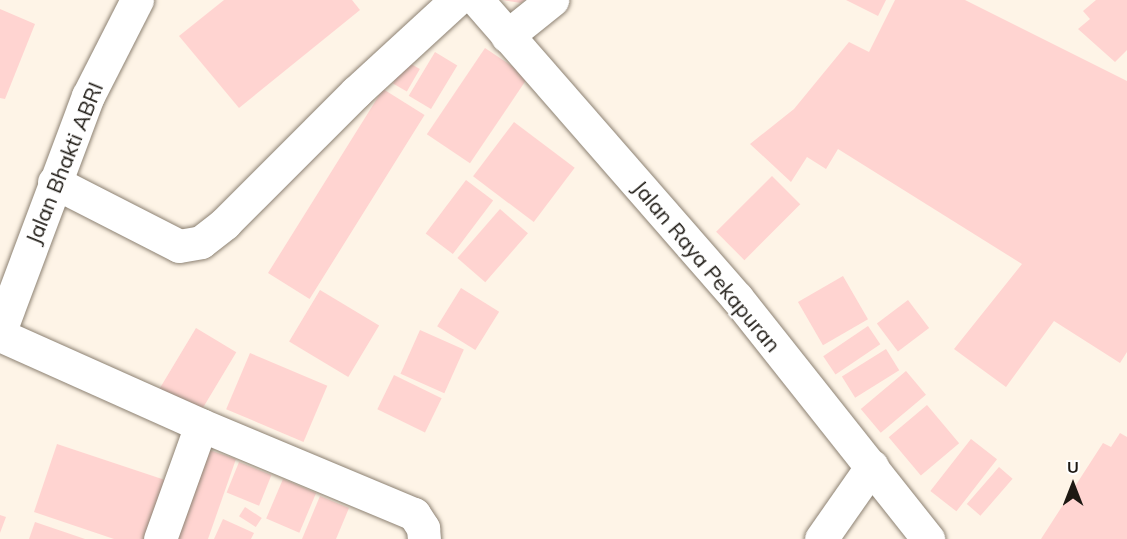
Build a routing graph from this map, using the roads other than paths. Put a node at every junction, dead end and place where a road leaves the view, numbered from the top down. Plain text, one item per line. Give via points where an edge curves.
1 (137, 0) edge
2 (456, 0) edge
3 (477, 0) edge
4 (552, 0) edge
5 (507, 36) junction
6 (54, 182) junction
7 (3, 316) edge
8 (201, 425) junction
9 (872, 466) junction
10 (160, 539) edge
11 (424, 539) edge
12 (821, 539) edge
13 (928, 539) edge

1 - 6 street, Jalan Bhakti ABRI via 88,96
2 - 6 street via 356,92 225,224 201,242 179,246
3 - 5 street, Jalan Raya Pekapuran
4 - 5 street
5 - 9 street, Jalan Raya Pekapuran via 736,298
6 - 7 street, Jalan Bhakti ABRI
7 - 8 street
8 - 10 street
8 - 11 street via 414,514 423,528
9 - 12 street
9 - 13 street, Jalan Raya Pekapuran

